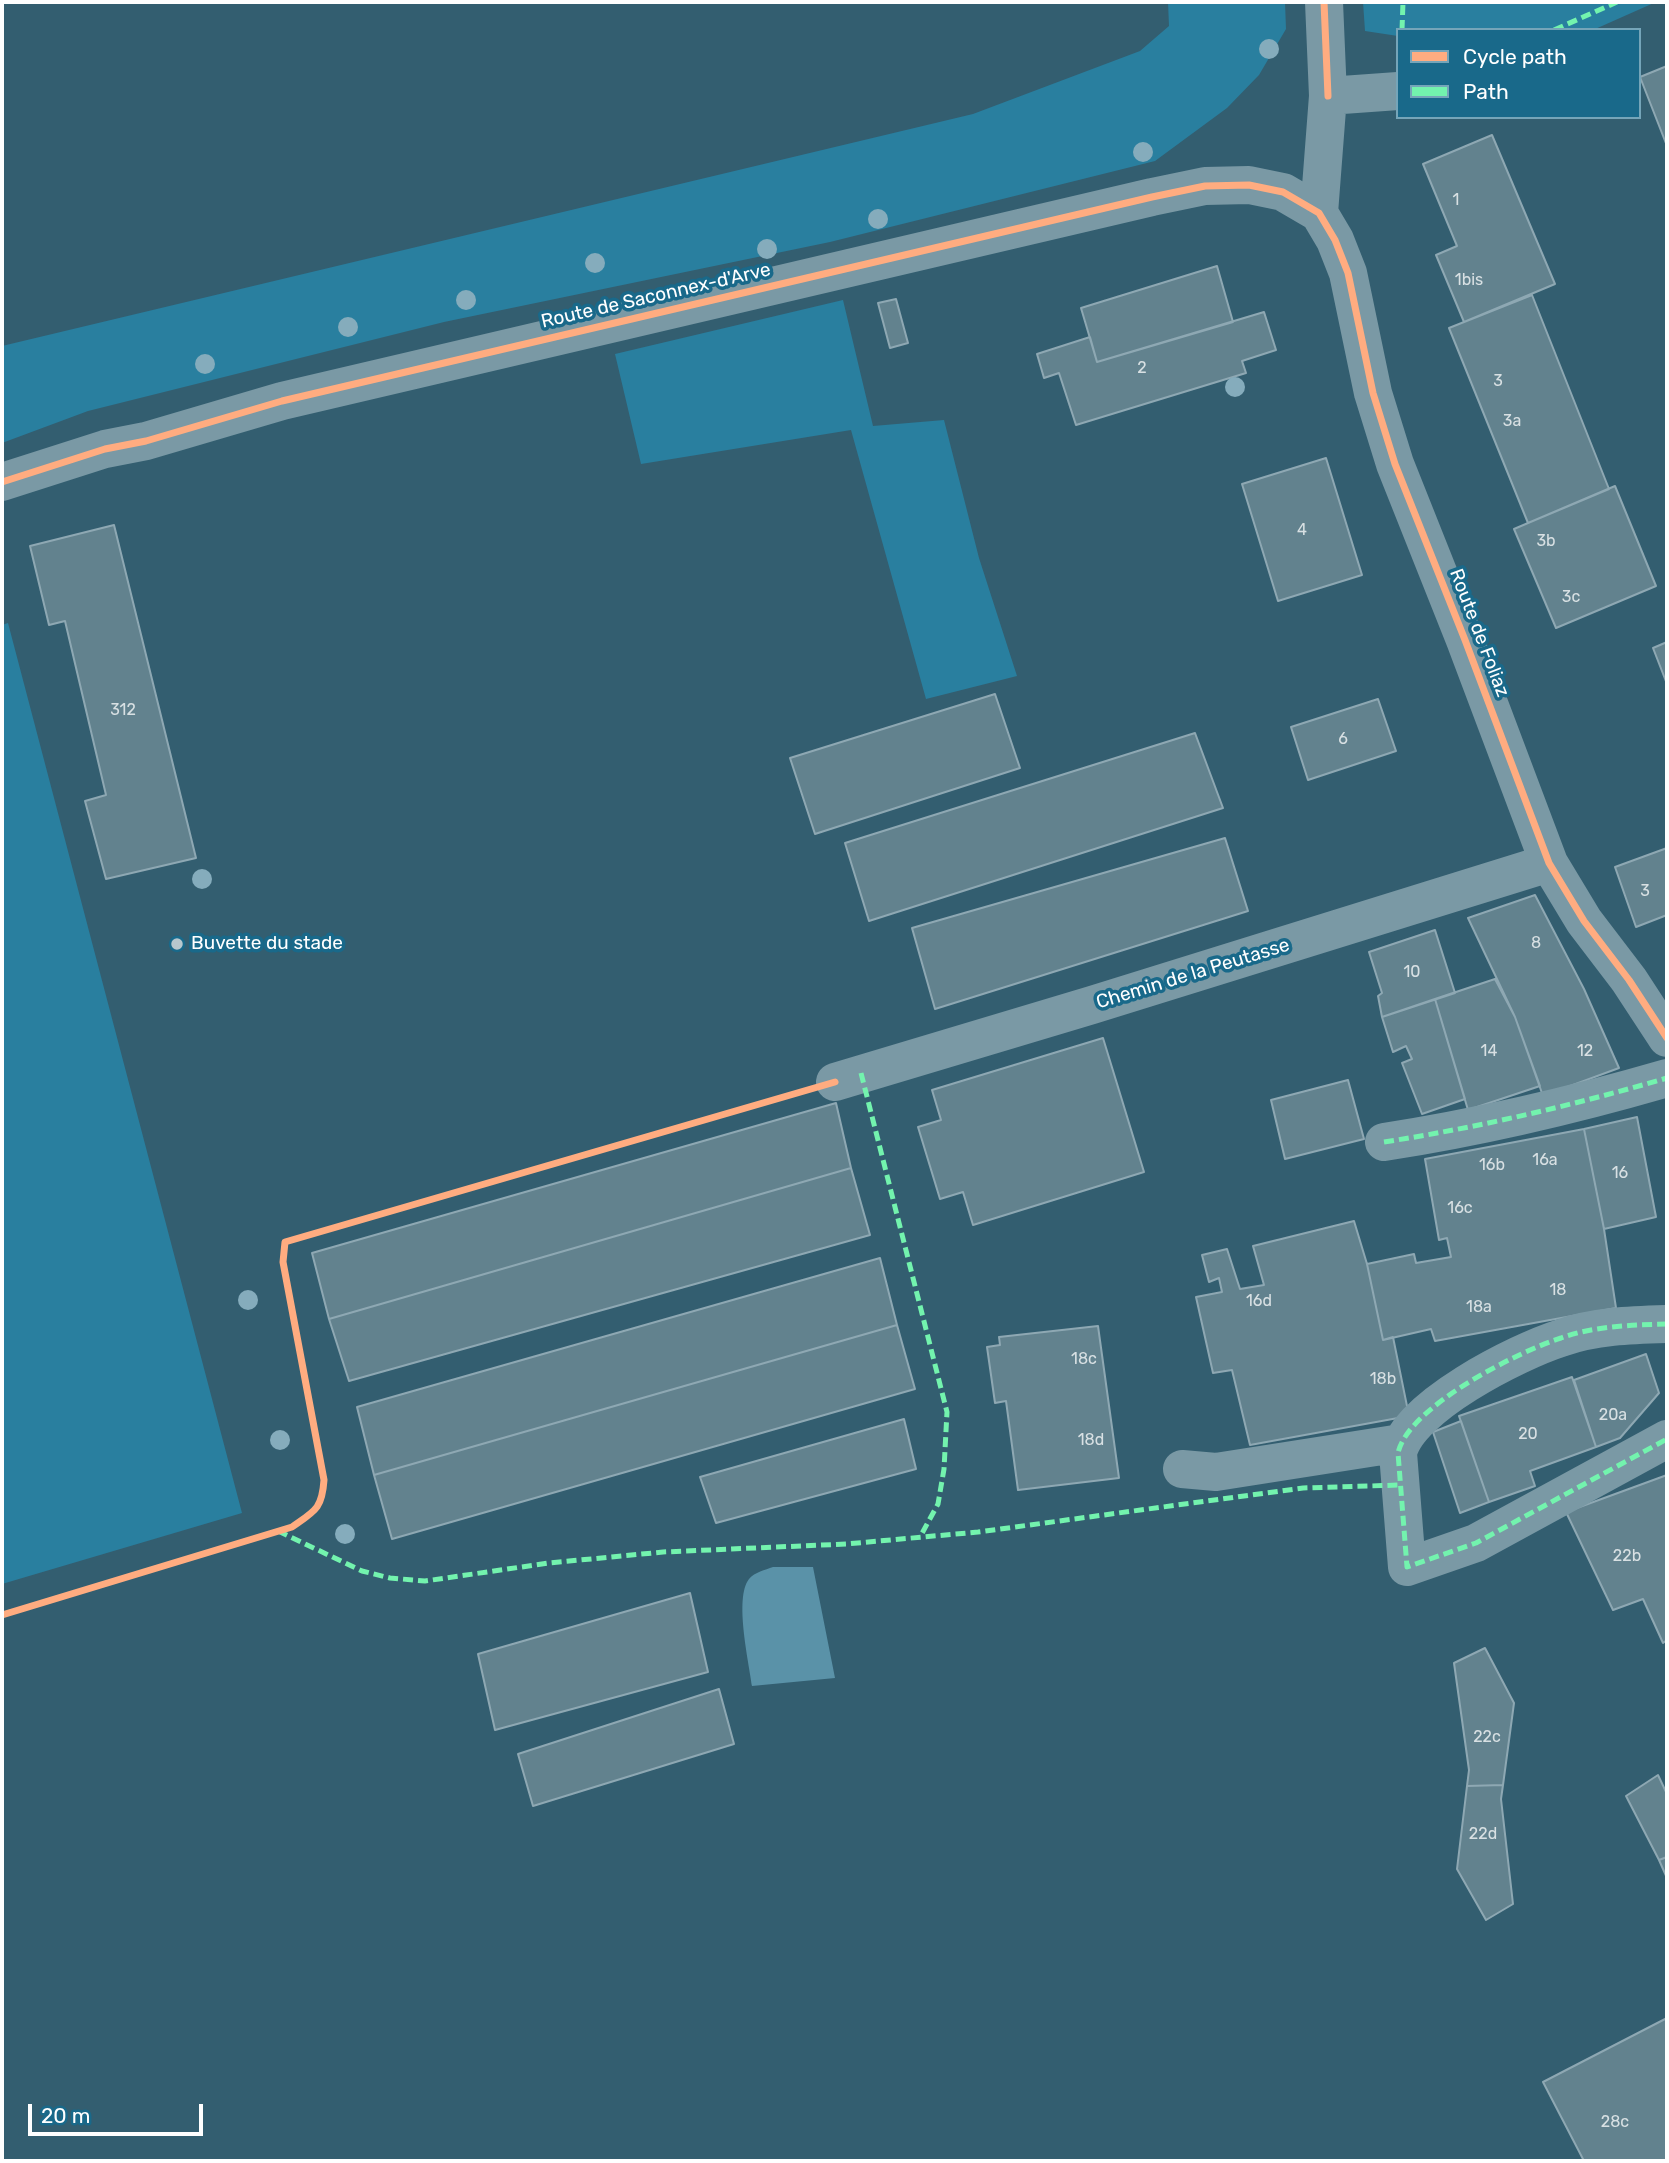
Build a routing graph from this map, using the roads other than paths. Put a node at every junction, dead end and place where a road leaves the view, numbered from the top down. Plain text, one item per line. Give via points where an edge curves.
1 (1324, 2) edge
2 (1396, 91) edge
3 (1328, 96) junction
4 (1319, 213) junction
5 (2, 482) edge
6 (1549, 863) junction
7 (1667, 1038) edge
8 (1667, 1078) edge
9 (835, 1082) dead end
10 (1384, 1142) dead end
11 (1667, 1324) edge
12 (1667, 1439) edge
13 (1401, 1443) junction
14 (1182, 1469) dead end

1 - 3 street
2 - 3 street
3 - 4 street
4 - 5 street, Route de Saconnex-d'Arve via 1283,192 1249,185 1205,186 282,401
4 - 6 street, Route de Foliaz via 1348,272 1373,393 1395,464
6 - 7 street, Route de Foliaz
6 - 9 street, Chemin de la Peutasse
8 - 10 street via 1457,1131
11 - 13 street via 1562,1337 1528,1352 1449,1396 1418,1420
12 - 13 street via 1476,1543 1407,1567
13 - 14 street via 1216,1472

